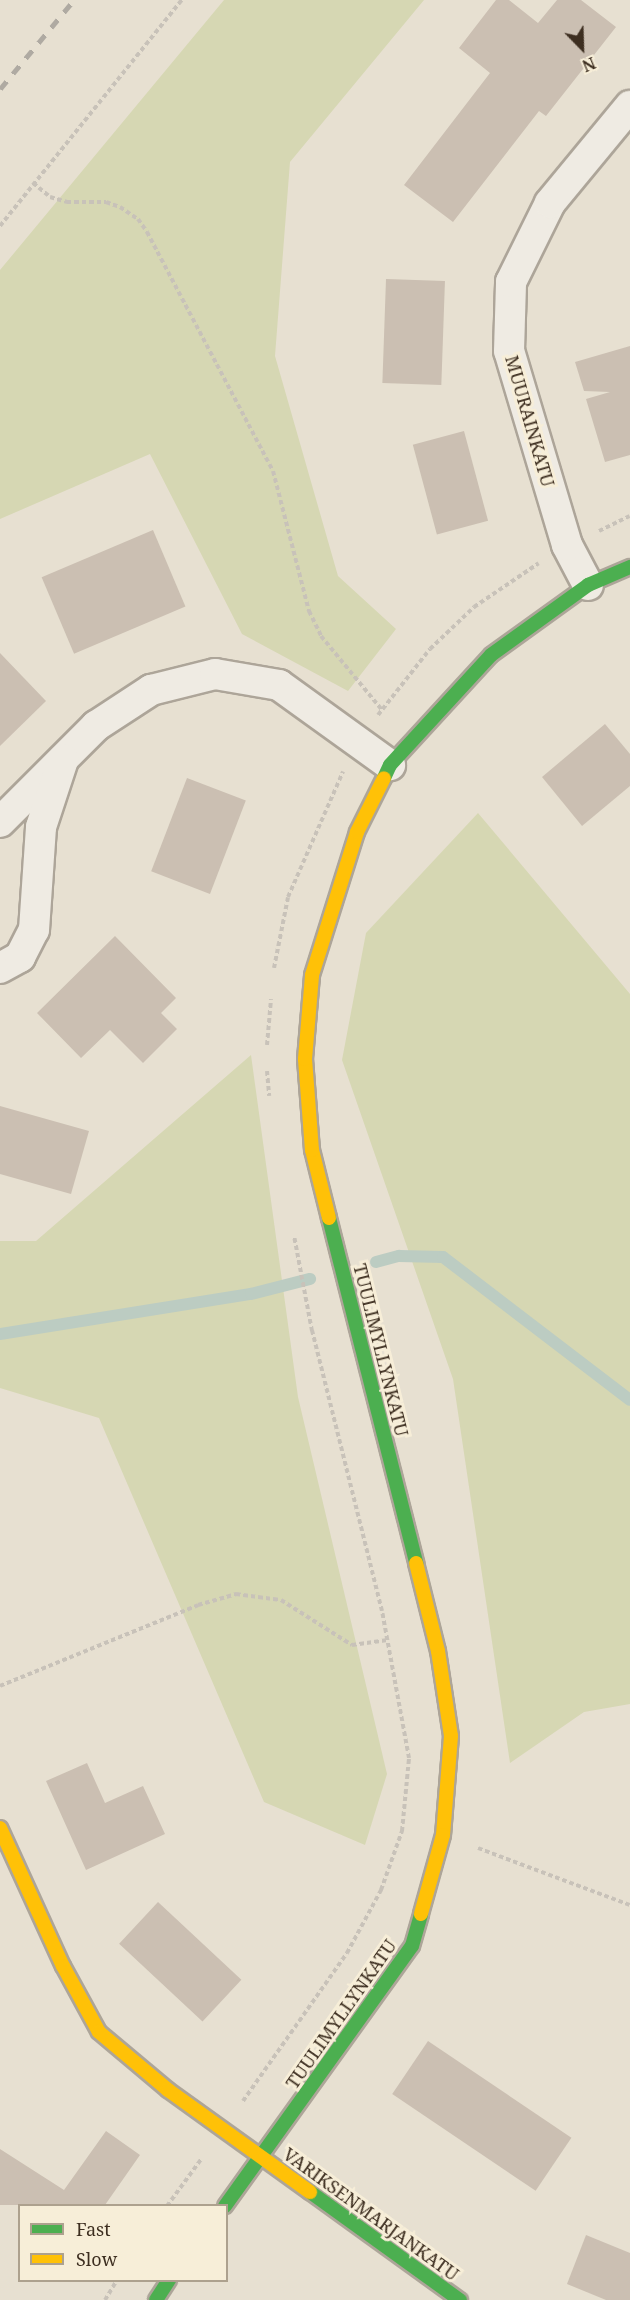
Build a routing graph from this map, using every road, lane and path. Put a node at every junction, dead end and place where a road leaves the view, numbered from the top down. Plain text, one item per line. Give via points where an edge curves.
1 (182, 0) edge
2 (630, 106) edge
3 (33, 183) junction
4 (0, 226) edge
5 (630, 567) edge
6 (588, 585) junction
7 (382, 710) dead end
8 (64, 758) junction
9 (390, 765) junction
10 (0, 822) edge
11 (0, 968) edge
12 (388, 1640) dead end
13 (0, 1686) edge
14 (0, 1828) edge
15 (443, 1835) junction
16 (630, 1905) edge
17 (261, 2157) junction
18 (226, 2204) edge
19 (116, 2282) edge
20 (168, 2282) edge
21 (105, 2300) edge
22 (156, 2300) edge
23 (460, 2300) edge

1 - 3 path
2 - 6 street, MUURAINKATU via 550,203 511,282 509,351 567,545
3 - 4 path
3 - 7 path via 66,202 106,202 120,207 138,219 147,232 273,471 309,611 321,636
5 - 6 street, TUULIMYLLYNKATU
6 - 9 street, TUULIMYLLYNKATU via 491,655
8 - 9 street via 96,726 151,690 214,674 279,685
8 - 10 street
8 - 11 street via 41,827 34,930 20,957
9 - 15 street, TUULIMYLLYNKATU via 357,832 328,919 312,975 305,1059 312,1150 438,1651 451,1736
12 - 13 path via 352,1645 281,1600 236,1594 198,1605
14 - 17 street, VARIKSENMARJANKATU via 63,1966 99,2032 168,2090
15 - 16 path
15 - 17 street, TUULIMYLLYNKATU via 412,1946
17 - 18 street, TUULIMYLLYNKATU
17 - 23 street, VARIKSENMARJANKATU
19 - 21 path
20 - 22 street

